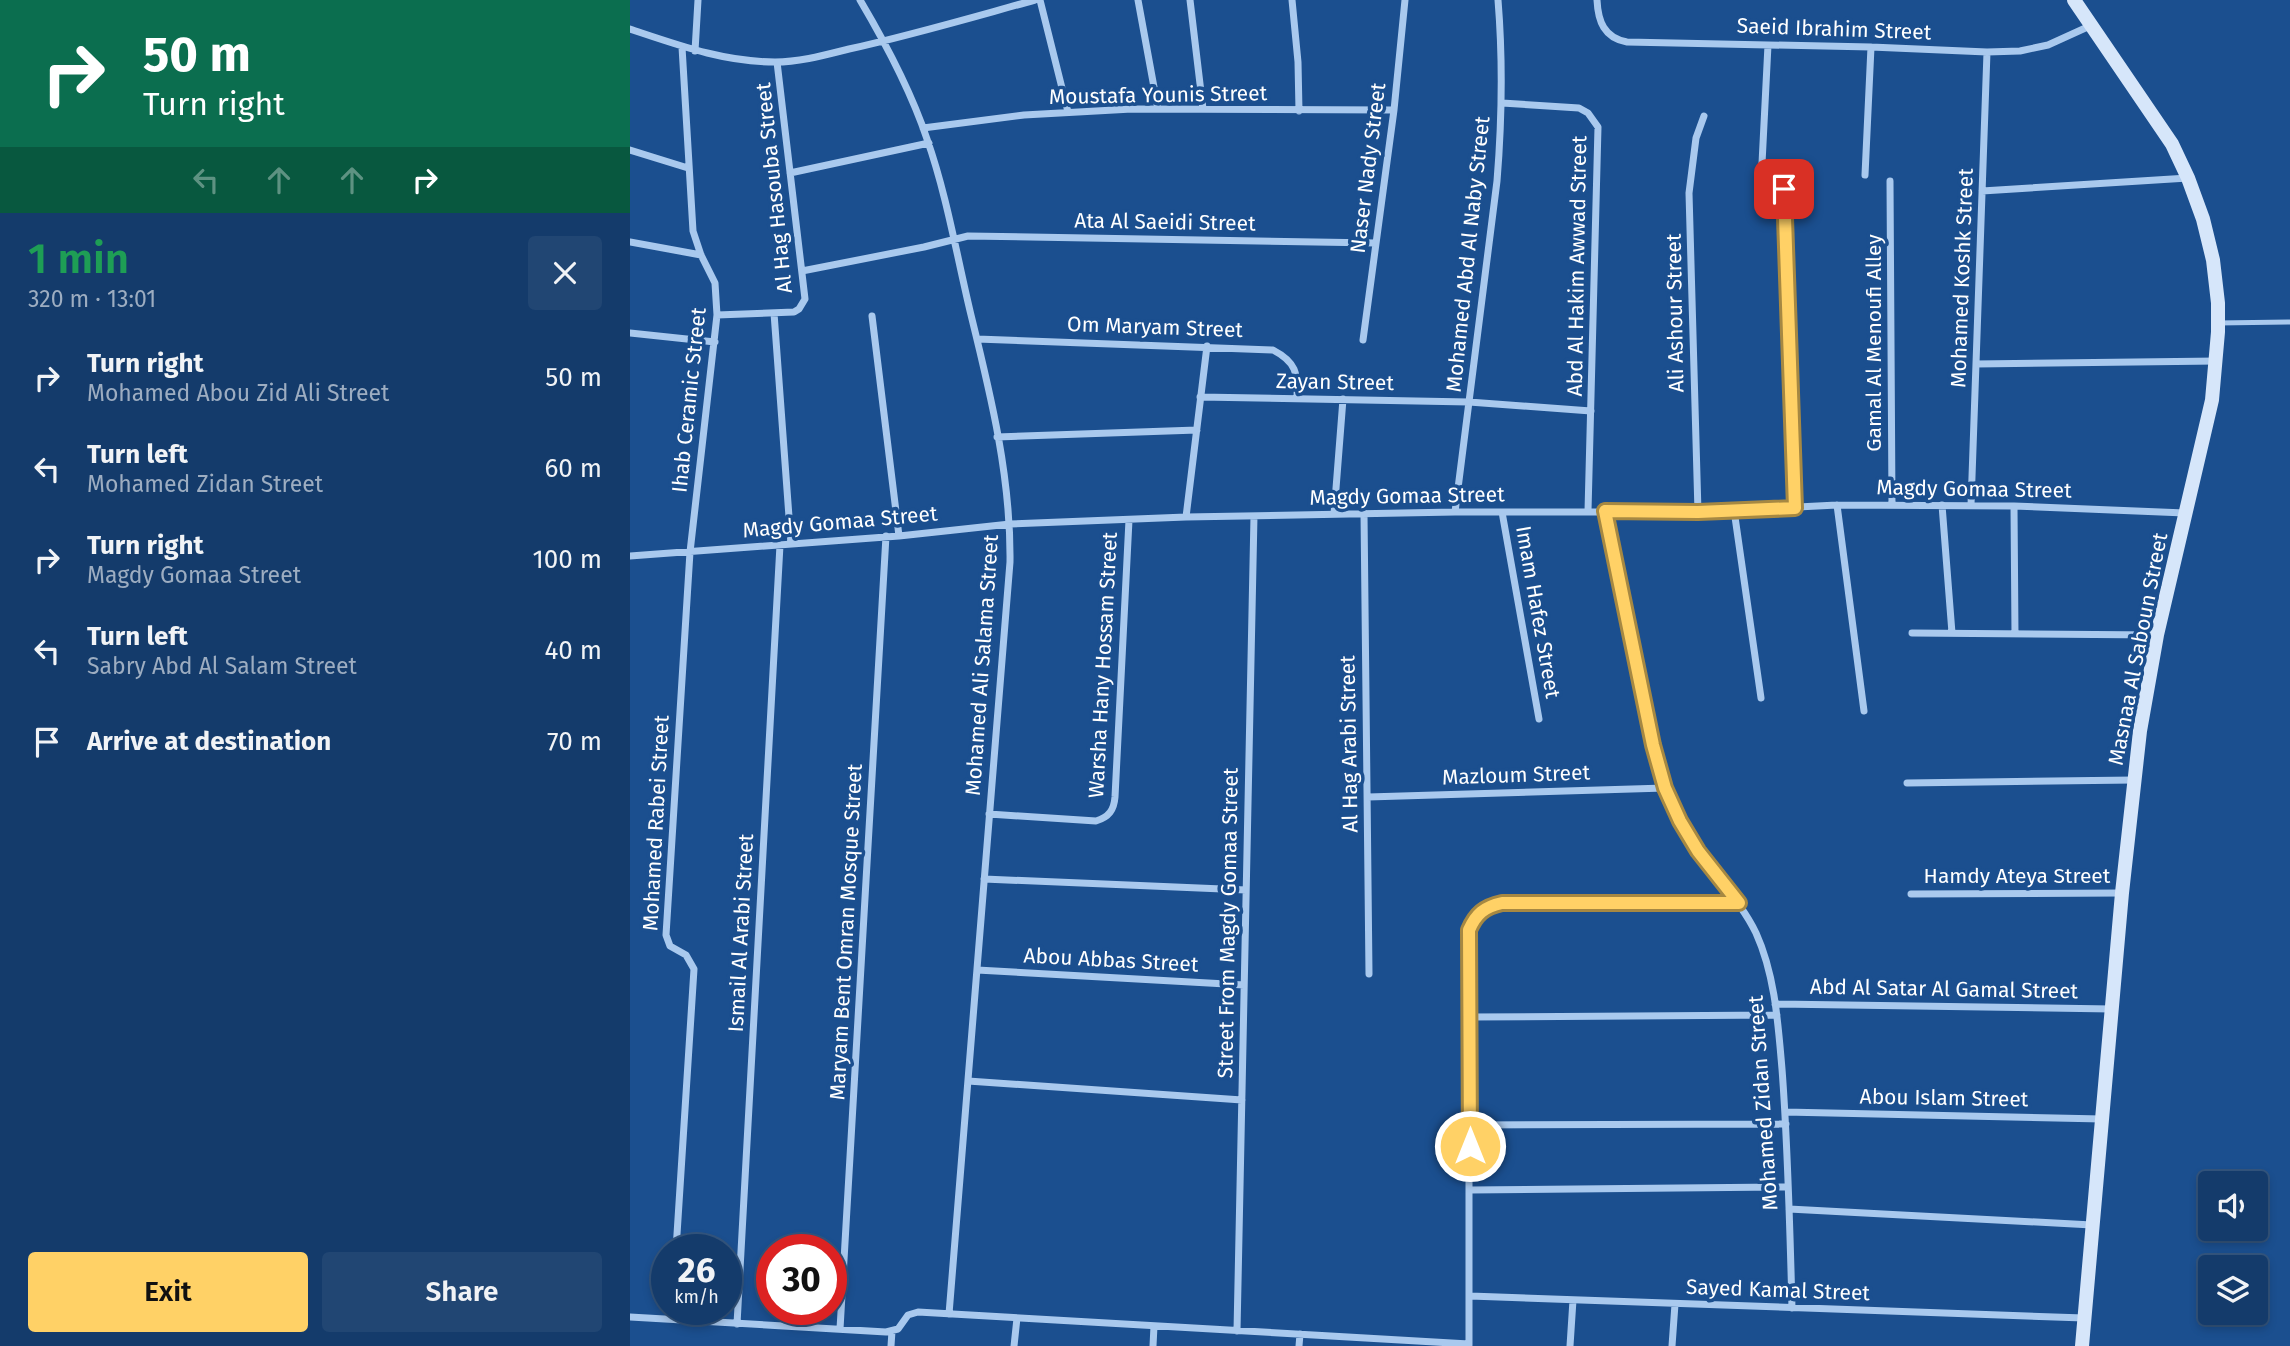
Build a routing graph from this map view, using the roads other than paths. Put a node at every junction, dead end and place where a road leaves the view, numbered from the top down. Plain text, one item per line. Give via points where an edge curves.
1 (698, 0) edge
2 (860, 0) edge
3 (1038, 0) edge
4 (1138, 0) edge
5 (1189, 0) edge
6 (1292, 0) edge
7 (1405, 0) edge
8 (1498, 0) edge
9 (1597, 0) edge
10 (2074, 0) edge
11 (2092, 24) junction
12 (630, 29) edge
13 (884, 41) junction
14 (1768, 45) junction
15 (682, 47) junction
16 (1871, 47) junction
17 (695, 51) junction
18 (1987, 52) junction
19 (777, 62) junction
20 (1502, 103) junction
21 (1203, 108) junction
22 (1157, 109) junction
23 (1394, 110) junction
24 (1299, 111) junction
25 (1068, 112) junction
26 (1704, 116) dead end
27 (923, 128) junction
28 (929, 143) junction
29 (630, 150) edge
30 (688, 168) junction
31 (790, 173) junction
32 (1865, 176) dead end
33 (2188, 178) junction
34 (1890, 180) dead end
35 (1760, 183) dead end
36 (1784, 189) dead end
37 (1982, 191) junction
38 (953, 239) junction
39 (630, 242) edge
40 (1376, 243) junction
41 (701, 255) junction
42 (802, 271) junction
43 (774, 313) junction
44 (717, 315) junction
45 (872, 316) dead end
46 (2290, 322) edge
47 (2218, 323) junction
48 (630, 333) edge
49 (977, 339) junction
50 (1363, 340) dead end
51 (715, 342) junction
52 (1207, 346) junction
53 (2217, 361) junction
54 (1976, 364) junction
55 (1200, 397) junction
56 (1297, 398) junction
57 (1343, 399) junction
58 (1469, 402) junction
59 (1591, 411) junction
60 (1197, 430) junction
61 (997, 437) junction
62 (1838, 505) junction
63 (1892, 505) junction
64 (1942, 505) junction
65 (1971, 505) junction
66 (2014, 506) junction
67 (1795, 508) junction
68 (1734, 510) junction
69 (1588, 511) junction
70 (1605, 511) junction
71 (1455, 512) junction
72 (1503, 512) junction
73 (1698, 512) junction
74 (1364, 513) junction
75 (2186, 513) junction
76 (1334, 514) junction
77 (1254, 516) junction
78 (1186, 517) junction
79 (1129, 520) junction
80 (1010, 524) junction
81 (887, 536) junction
82 (899, 536) junction
83 (791, 544) junction
84 (780, 545) junction
85 (690, 552) junction
86 (630, 556) edge
87 (1912, 633) dead end
88 (1952, 634) junction
89 (2015, 634) junction
90 (2157, 635) junction
91 (1761, 698) dead end
92 (1864, 711) dead end
93 (1539, 719) dead end
94 (2134, 780) junction
95 (1907, 782) dead end
96 (1665, 788) junction
97 (1368, 797) junction
98 (989, 814) junction
99 (984, 879) junction
100 (1246, 890) junction
101 (2122, 893) junction
102 (1911, 894) dead end
103 (1739, 903) junction
104 (977, 971) junction
105 (1369, 974) dead end
106 (1244, 985) junction
107 (1775, 1004) junction
108 (2112, 1009) junction
109 (1777, 1015) junction
110 (1469, 1017) junction
111 (968, 1081) junction
112 (1242, 1100) junction
113 (1785, 1112) junction
114 (2102, 1119) junction
115 (1786, 1124) junction
116 (1470, 1125) junction
117 (1788, 1187) junction
118 (1470, 1189) junction
119 (1789, 1209) junction
120 (2092, 1225) junction
121 (677, 1234) edge
122 (742, 1234) edge
123 (1470, 1296) junction
124 (1573, 1300) junction
125 (1675, 1304) junction
126 (1792, 1308) junction
127 (949, 1314) junction
128 (630, 1317) edge
129 (1017, 1318) junction
130 (2084, 1318) junction
131 (651, 1319) edge
132 (742, 1324) edge
133 (1154, 1326) junction
134 (840, 1329) junction
135 (892, 1331) junction
136 (1237, 1331) junction
137 (1300, 1334) junction
138 (1370, 1342) edge
139 (1469, 1345) edge
140 (891, 1346) edge
141 (1014, 1346) edge
142 (1153, 1346) edge
143 (1299, 1346) edge
144 (1570, 1346) edge
145 (1672, 1346) edge
146 (2082, 1346) edge

1 - 17 street
2 - 13 street, Mohamed Ali Salama Street
3 - 13 street
3 - 25 street
4 - 22 street
5 - 21 street
6 - 24 street
7 - 23 street, Naser Nady Street
8 - 20 street, Mohamed Abd Al Naby Street
9 - 14 street, Saeid Ibrahim Street via 1602,27 1619,40
10 - 11 street, Masnaa Al Saboun Street
11 - 18 street, Saeid Ibrahim Street via 2048,45
11 - 33 street, Masnaa Al Saboun Street via 2172,144
12 - 15 street
13 - 19 street
13 - 27 street, Mohamed Ali Salama Street
14 - 16 street, Saeid Ibrahim Street
14 - 35 street
15 - 17 street
15 - 30 street, Ihab Ceramic Street
16 - 18 street, Saeid Ibrahim Street
16 - 32 street
17 - 19 street
18 - 37 street, Mohamed Koshk Street
19 - 31 street, Al Hag Hasouba Street
20 - 58 street, Mohamed Abd Al Naby Street via 1497,181
20 - 59 street, Abd Al Hakim Awwad Street via 1579,108 1598,127
21 - 22 street, Moustafa Younis Street
21 - 24 street, Moustafa Younis Street
22 - 25 street, Moustafa Younis Street
23 - 24 street, Moustafa Younis Street
23 - 40 street, Naser Nady Street
25 - 27 street, Moustafa Younis Street
26 - 73 street, Ali Ashour Street via 1696,138 1689,193
27 - 28 street, Mohamed Ali Salama Street
28 - 31 street
28 - 38 street, Mohamed Ali Salama Street
29 - 30 street
30 - 41 street, Ihab Ceramic Street via 693,231
31 - 42 street, Al Hag Hasouba Street
33 - 37 street
33 - 47 street, Masnaa Al Saboun Street via 2213,260
34 - 63 street, Gamal Al Menoufi Alley
36 - 67 street
37 - 54 street, Mohamed Koshk Street
38 - 40 street, Ata Al Saeidi Street
38 - 42 street, Ata Al Saeidi Street
38 - 49 street, Mohamed Ali Salama Street
39 - 41 street
40 - 50 street, Naser Nady Street
41 - 44 street, Ihab Ceramic Street via 715,283
42 - 43 street, Al Hag Hasouba Street via 803,304 794,312
43 - 44 street, Al Hag Hasouba Street
43 - 83 street
44 - 51 street, Ihab Ceramic Street
45 - 82 street
46 - 47 lane
47 - 53 street, Masnaa Al Saboun Street
48 - 51 street
49 - 52 street, Om Maryam Street
49 - 61 street, Mohamed Ali Salama Street
51 - 85 street, Ihab Ceramic Street
52 - 55 street
52 - 56 street, Om Maryam Street via 1262,348 1284,355 1297,375
53 - 54 street
53 - 75 street, Masnaa Al Saboun Street
54 - 65 street, Mohamed Koshk Street
55 - 56 street, Zayan Street
55 - 60 street
56 - 57 street, Zayan Street
57 - 58 street, Zayan Street
57 - 76 street
58 - 59 street, Zayan Street
58 - 71 street, Mohamed Abd Al Naby Street
59 - 69 street, Abd Al Hakim Awwad Street
60 - 61 street
60 - 78 street
61 - 80 street, Mohamed Ali Salama Street
62 - 63 street, Magdy Gomaa Street
62 - 67 street, Magdy Gomaa Street
62 - 92 street
63 - 64 street, Magdy Gomaa Street
64 - 65 street, Magdy Gomaa Street
64 - 88 street
65 - 66 street, Magdy Gomaa Street
66 - 75 street, Magdy Gomaa Street
66 - 89 street
67 - 68 street, Magdy Gomaa Street
68 - 73 street, Magdy Gomaa Street
68 - 91 street
69 - 70 street, Magdy Gomaa Street
69 - 72 street, Magdy Gomaa Street
70 - 73 street, Magdy Gomaa Street
70 - 96 street, Mohamed Zidan Street
71 - 72 street, Magdy Gomaa Street
71 - 74 street, Magdy Gomaa Street
72 - 93 street, Imam Hafez Street
74 - 76 street, Magdy Gomaa Street
74 - 97 street, Al Hag Arabi Street
75 - 90 street, Masnaa Al Saboun Street
76 - 77 street, Magdy Gomaa Street
77 - 78 street, Magdy Gomaa Street
77 - 100 street, Street From Magdy Gomaa Street
78 - 79 street, Magdy Gomaa Street
79 - 80 street, Magdy Gomaa Street
79 - 98 street, Warsha Hany Hossam Street via 1112,811 1096,821
80 - 82 street, Magdy Gomaa Street
80 - 98 street, Mohamed Ali Salama Street
81 - 82 street, Magdy Gomaa Street
81 - 83 street, Magdy Gomaa Street
81 - 134 street, Maryam Bent Omran Mosque Street
83 - 84 street, Magdy Gomaa Street
84 - 85 street, Magdy Gomaa Street
84 - 122 street, Ismail Al Arabi Street
85 - 86 street, Magdy Gomaa Street
85 - 121 street, Mohamed Rabei Street via 666,935 670,946 686,955 694,969
87 - 88 street
88 - 89 street
89 - 90 street
90 - 94 street, Masnaa Al Saboun Street
94 - 95 street
94 - 101 street, Masnaa Al Saboun Street
96 - 97 street, Mazloum Street
96 - 103 street, Mohamed Zidan Street via 1698,851
97 - 105 street, Al Hag Arabi Street
98 - 99 street, Mohamed Ali Salama Street
99 - 100 street
99 - 104 street, Mohamed Ali Salama Street
100 - 106 street, Street From Magdy Gomaa Street
101 - 102 street, Hamdy Ateya Street
101 - 108 street, Masnaa Al Saboun Street
103 - 107 street, Mohamed Zidan Street via 1768,967
103 - 110 street via 1491,905 1481,911 1469,930
104 - 106 street, Abou Abbas Street
104 - 111 street, Mohamed Ali Salama Street
106 - 112 street, Street From Magdy Gomaa Street
107 - 108 street, Abd Al Satar Al Gamal Street
107 - 109 street, Mohamed Zidan Street
108 - 114 street, Masnaa Al Saboun Street
109 - 110 street
109 - 113 street, Mohamed Zidan Street
110 - 116 street
111 - 112 street
111 - 127 street, Mohamed Ali Salama Street
112 - 136 street, Street From Magdy Gomaa Street
113 - 114 street, Abou Islam Street
113 - 115 street, Mohamed Zidan Street
114 - 120 street, Masnaa Al Saboun Street
115 - 116 street
115 - 117 street, Mohamed Zidan Street
116 - 118 street
117 - 118 street
117 - 119 street, Mohamed Zidan Street
118 - 123 street
119 - 120 street
119 - 126 street, Mohamed Zidan Street
120 - 130 street, Masnaa Al Saboun Street
123 - 124 street, Sayed Kamal Street
123 - 139 street
124 - 125 street, Sayed Kamal Street
124 - 144 street
125 - 126 street, Sayed Kamal Street
125 - 145 street
126 - 130 street, Sayed Kamal Street
127 - 129 street
127 - 135 street via 911,1313
128 - 131 street
129 - 133 street
129 - 141 street
130 - 146 street, Masnaa Al Saboun Street
132 - 134 street
133 - 136 street
133 - 142 street
134 - 135 street
135 - 140 street
136 - 137 street
137 - 138 street
137 - 143 street
138 - 139 street

